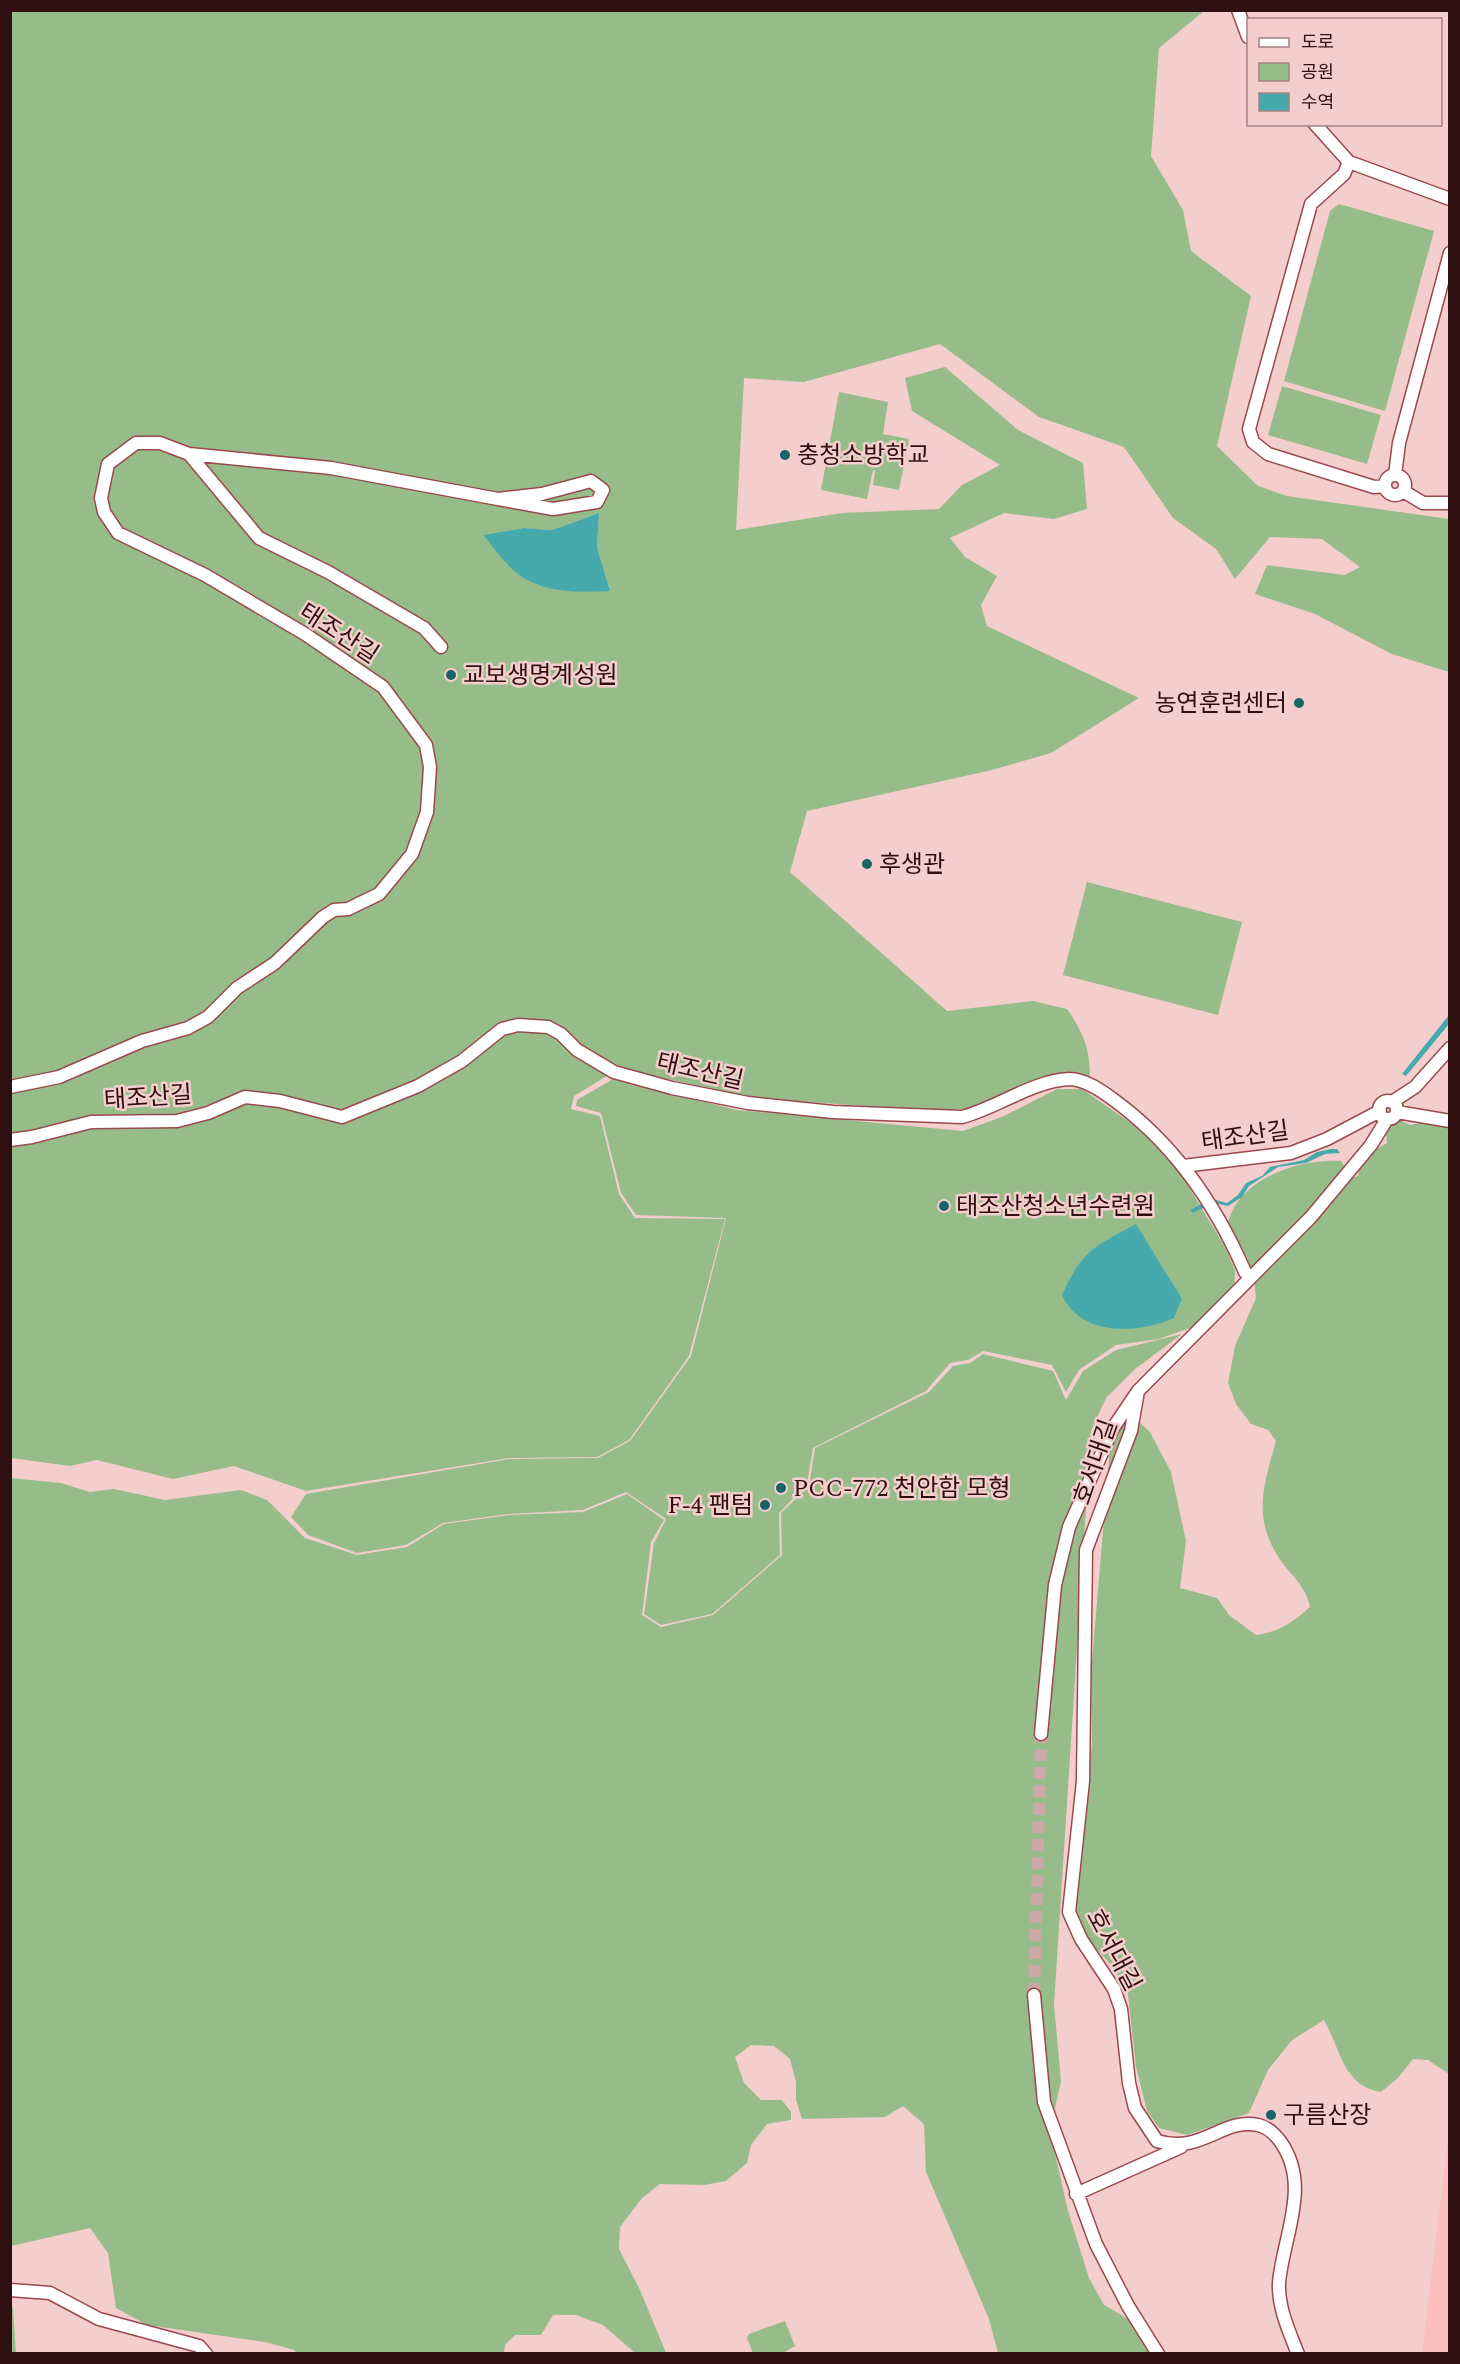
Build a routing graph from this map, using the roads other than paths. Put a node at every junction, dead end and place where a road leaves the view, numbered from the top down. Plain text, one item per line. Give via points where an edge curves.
1 (1238, 10) edge
2 (1247, 33) edge
3 (1318, 126) edge
4 (1349, 162) junction
5 (1449, 199) edge
6 (1449, 253) edge
7 (189, 454) junction
8 (1395, 475) junction
9 (1385, 486) junction
10 (1402, 491) junction
11 (498, 499) junction
12 (1449, 503) edge
13 (441, 647) dead end
14 (1449, 1048) edge
15 (10, 1087) edge
16 (1389, 1111) junction
17 (1449, 1121) edge
18 (10, 1140) edge
19 (1183, 1166) junction
20 (1245, 1272) dead end
21 (1138, 1391) junction
22 (1041, 1734) tunnel mouth
23 (1034, 1995) tunnel mouth
24 (1182, 2146) junction
25 (1076, 2194) junction
26 (10, 2290) edge
27 (206, 2354) edge
28 (1158, 2354) edge
29 (1298, 2354) edge

1 - 2 street
3 - 4 street
4 - 5 street
4 - 9 street via 1344,174 1311,204 1249,429 1253,442 1268,454 1374,487
6 - 8 street via 1399,443
7 - 11 street via 331,468
7 - 13 street, 태조산길 via 259,538 328,572 424,628
7 - 15 street, 태조산길 via 160,443 136,443 108,464 103,478 104,512 118,533 205,575 305,634 383,687 426,745 430,766 427,812 412,854 379,894 323,917 275,963 237,988 208,1017 59,1077
8 - 9 street via 1388,478
8 - 10 street via 1404,481
9 - 10 street via 1394,495
10 - 12 street via 1423,503
11 - 11 street via 542,494 591,481 603,490 597,501 552,509
14 - 16 street, 태조산길
16 - 17 street
16 - 19 street, 태조산길 via 1291,1153
16 - 21 street via 1371,1145 1311,1218
18 - 19 street, 태조산길 via 91,1122 177,1121 245,1097 280,1101 342,1117 418,1086 462,1061 502,1029 534,1024 561,1034 577,1050 614,1072 748,1103 834,1112 962,1117 1054,1081 1071,1079 1108,1095 1131,1112
19 - 20 street via 1235,1248
21 - 22 street via 1113,1428 1069,1527 1055,1585
21 - 24 street, 호서대길 via 1131,1431 1086,1550 1083,1781 1070,1912 1081,1939 1110,1980 1121,2009 1135,2108 1157,2141
23 - 25 street via 1044,2102
24 - 25 street
24 - 29 street via 1233,2127 1257,2124 1275,2134 1284,2147 1291,2161 1295,2201 1279,2283
25 - 28 street via 1096,2244
26 - 27 street via 50,2293 99,2319 199,2346

